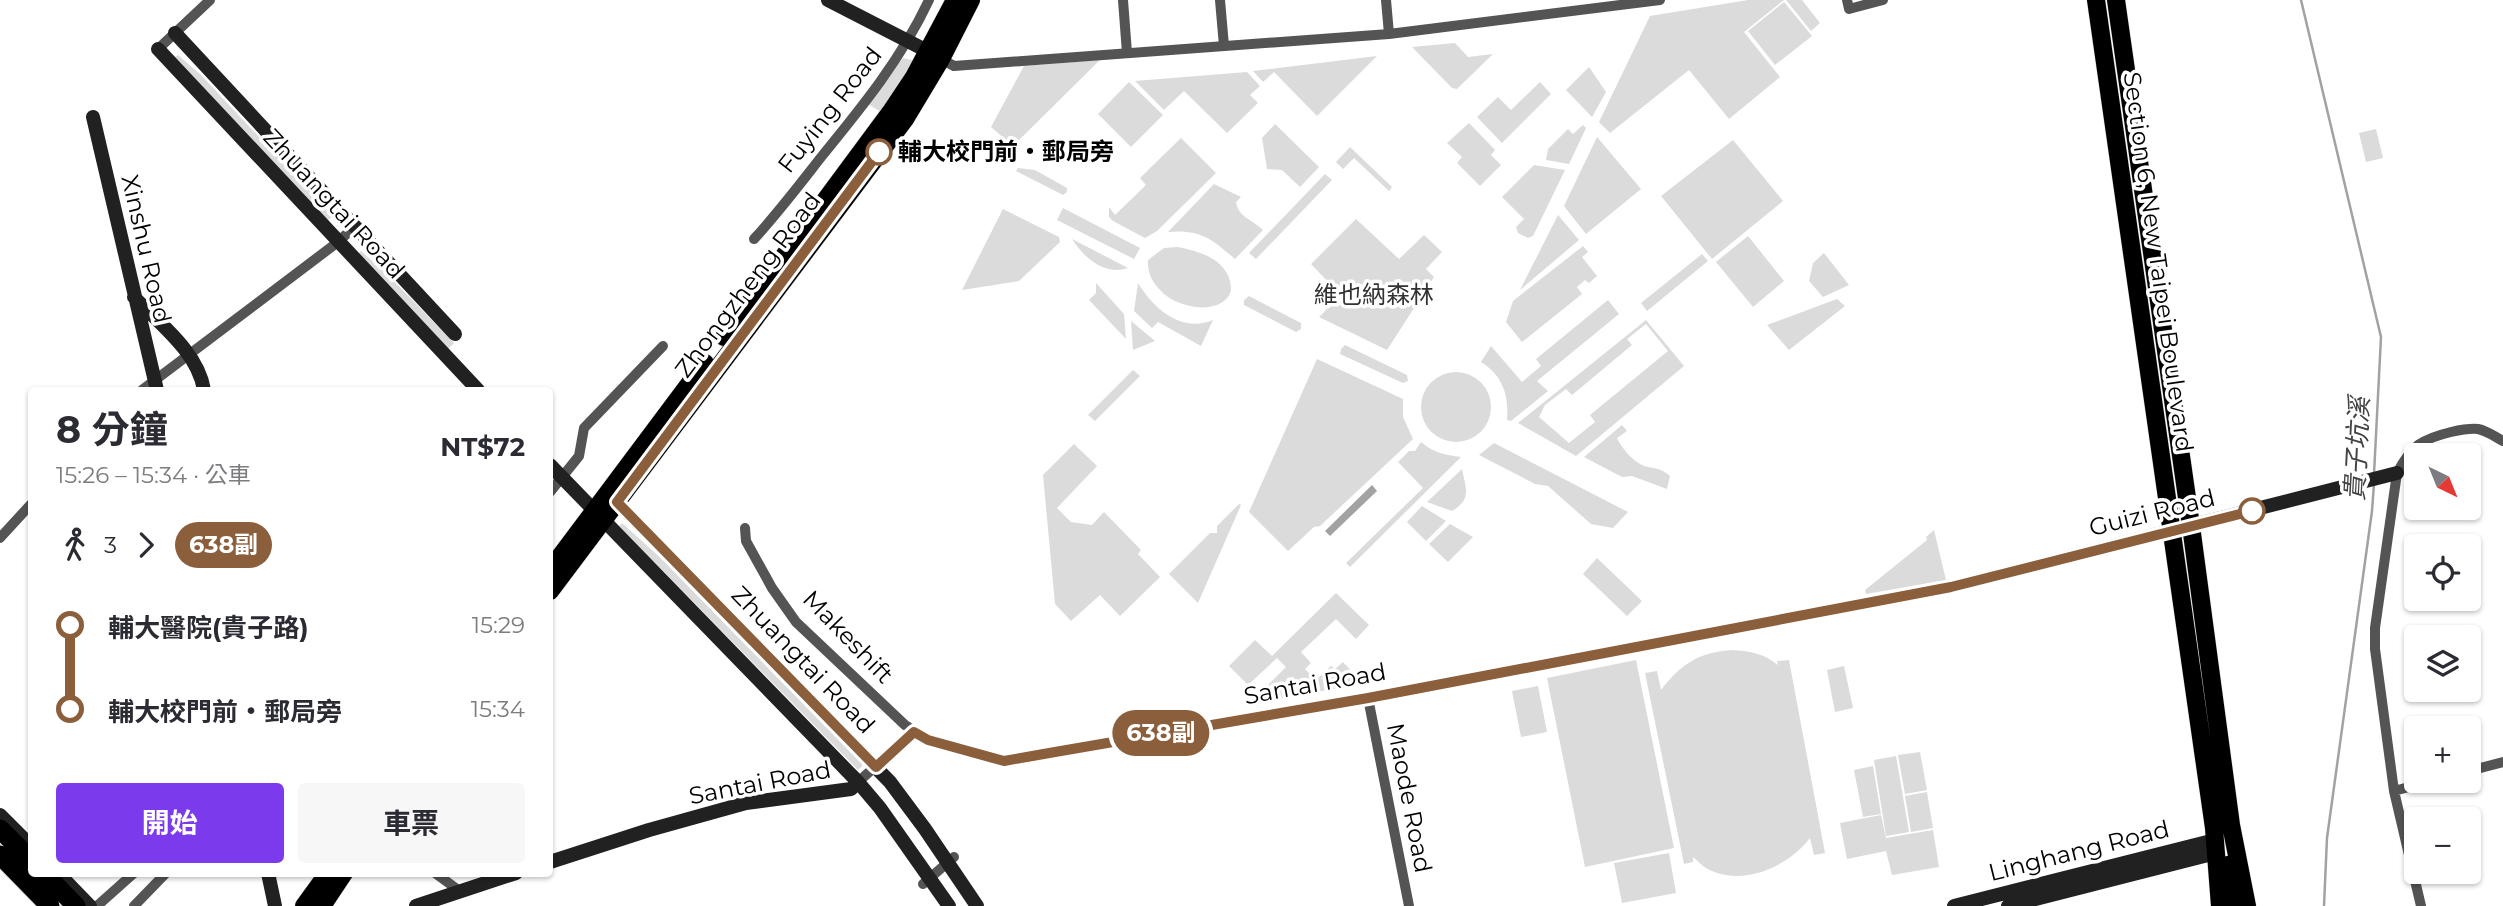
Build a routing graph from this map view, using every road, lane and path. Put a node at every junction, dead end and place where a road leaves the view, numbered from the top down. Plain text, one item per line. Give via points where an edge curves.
1 (210, 0) edge
2 (828, 0) edge
3 (929, 0) edge
4 (955, 0) edge
5 (971, 0) edge
6 (1122, 0) edge
7 (1220, 0) edge
8 (1386, 0) edge
9 (1660, 0) edge
10 (1847, 0) edge
11 (1883, 0) edge
12 (2096, 0) edge
13 (2116, 0) edge
14 (175, 33) junction
15 (1389, 34) junction
16 (909, 41) junction
17 (1224, 46) junction
18 (158, 49) joint
19 (1127, 53) junction
20 (935, 55) junction
21 (93, 117) dead end
22 (354, 227) junction
23 (754, 239) dead end
24 (338, 242) junction
25 (133, 296) junction
26 (455, 334) dead end
27 (663, 346) dead end
28 (188, 355) junction
29 (156, 385) edge
30 (474, 386) edge
31 (203, 387) edge
32 (2503, 440) edge
33 (553, 469) edge
34 (2398, 473) junction
35 (561, 477) junction
36 (553, 488) edge
37 (612, 497) junction
38 (28, 507) edge
39 (598, 516) junction
40 (2192, 526) junction
41 (745, 528) dead end
42 (2170, 531) junction
43 (0, 538) edge
44 (553, 567) edge
45 (553, 586) edge
46 (1951, 587) joint
47 (1368, 698) junction
48 (914, 732) junction
49 (1004, 761) joint
50 (2503, 762) edge
51 (876, 767) junction
52 (2481, 768) edge
53 (858, 782) junction
54 (2404, 788) edge
55 (2394, 791) junction
56 (0, 816) edge
57 (4, 826) edge
58 (2220, 837) junction
59 (28, 844) edge
60 (0, 855) edge
61 (28, 855) edge
62 (951, 860) junction
63 (553, 861) edge
64 (0, 866) edge
65 (48, 877) edge
66 (62, 877) edge
67 (130, 877) edge
68 (162, 877) edge
69 (269, 877) edge
70 (325, 877) edge
71 (341, 877) edge
72 (441, 877) edge
73 (504, 877) edge
74 (927, 881) junction
75 (461, 891) junction
76 (2029, 898) edge
77 (39, 906) edge
78 (50, 906) edge
79 (76, 906) edge
80 (90, 906) edge
81 (97, 906) edge
82 (134, 906) edge
83 (275, 906) edge
84 (304, 906) edge
85 (322, 906) edge
86 (416, 906) edge
87 (949, 906) edge
88 (977, 906) edge
89 (1409, 906) edge
90 (1954, 906) edge
91 (2008, 906) edge
92 (2220, 906) edge
93 (2234, 906) edge
94 (2247, 906) edge
95 (2421, 906) edge

1 - 14 street
2 - 16 street
3 - 16 street, Fuying Road
4 - 20 main road, Zhongzheng Road
5 - 20 main road, Zhongzheng Road
6 - 19 street
7 - 17 street
8 - 15 street
9 - 15 street
10 - 11 street via 1849,9
12 - 42 main road, Section 6, New Taipei Boulevard
13 - 40 main road, Section 6, New Taipei Boulevard
14 - 18 street
14 - 22 street, Zhuangtai Road
15 - 17 street
16 - 20 street
16 - 23 street, Fuying Road
17 - 19 street
18 - 24 street, Zhuangtai Road
19 - 20 street via 954,66
20 - 37 main road, Zhongzheng Road via 888,128
21 - 25 street, Xinshu Road
22 - 24 street
22 - 26 street, Zhuangtai Road
24 - 28 street
24 - 30 street, Zhuangtai Road
25 - 28 street
25 - 29 street, Xinshu Road
27 - 35 street via 584,428 579,456
28 - 29 street
28 - 31 street
32 - 34 street via 2477,429 2428,438 2409,453
33 - 35 street, Zhuangtai Road
34 - 40 street, Guizi Road
34 - 55 street via 2375,628
35 - 36 street
35 - 39 street, Zhuangtai Road
37 - 39 main road, Zhongzheng Road
37 - 51 street, Zhuangtai Road
38 - 43 street
39 - 44 main road, Zhongzheng Road
39 - 45 main road, Zhongzheng Road
39 - 53 street, Zhuangtai Road
40 - 42 street, Guizi Road
40 - 58 main road, Section 6, New Taipei Boulevard
41 - 48 street, Makeshift via 746,541 796,622
42 - 46 street, Guizi Road
42 - 58 main road, Section 6, New Taipei Boulevard
46 - 47 street, Santai Road
47 - 49 street, Santai Road
47 - 89 street, Maode Road
48 - 49 street, Santai Road
48 - 51 street, Santai Road
50 - 52 street
51 - 53 street, Santai Road
51 - 62 street, Zhuangtai Road
53 - 63 street, Santai Road via 851,789 746,803
53 - 74 street, Zhuangtai Road
54 - 55 street
55 - 95 street
56 - 57 street
57 - 59 street
57 - 61 highway
58 - 76 street, Linghang Road
58 - 92 main road
58 - 93 main road
58 - 94 main road
60 - 78 highway
62 - 74 street
62 - 88 street, Zhuangtai Road
64 - 77 street
65 - 79 highway
66 - 80 street
67 - 81 street
68 - 82 street
69 - 83 street
70 - 84 main road
71 - 85 main road
72 - 75 street
73 - 75 street
74 - 87 street, Zhuangtai Road
75 - 86 street
76 - 90 street, Linghang Road
76 - 91 street, Linghang Road

